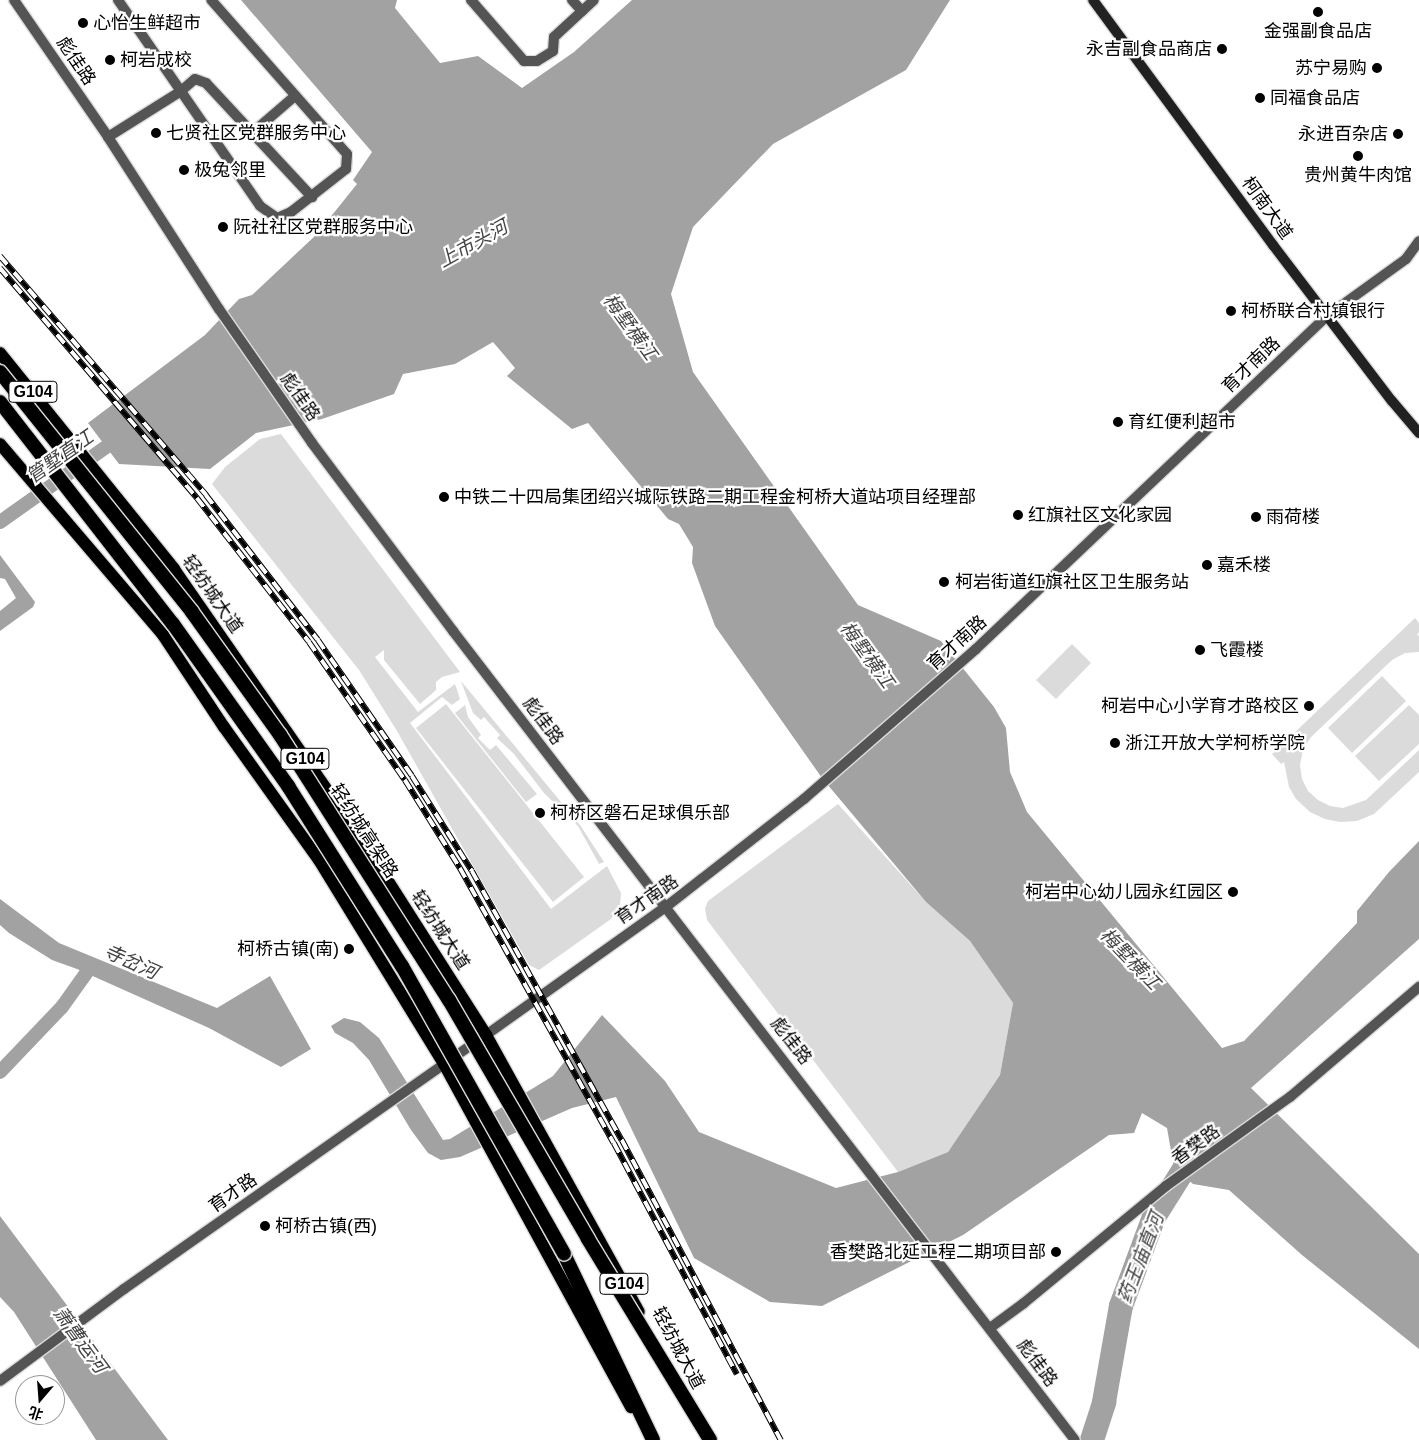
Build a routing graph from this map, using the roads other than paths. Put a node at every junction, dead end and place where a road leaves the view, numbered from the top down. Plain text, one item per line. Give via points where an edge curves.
1 (14, 0) edge
2 (119, 0) edge
3 (211, 0) edge
4 (471, 0) edge
5 (572, 0) edge
6 (594, 0) edge
7 (1093, 0) edge
8 (582, 11) junction
9 (181, 91) junction
10 (295, 96) junction
11 (252, 133) junction
12 (108, 137) junction
13 (312, 197) junction
14 (1419, 241) edge
15 (1327, 316) junction
16 (0, 353) edge
17 (0, 372) edge
18 (0, 402) edge
19 (1419, 433) edge
20 (0, 444) edge
21 (667, 906) junction
22 (1419, 987) edge
23 (486, 1035) junction
24 (444, 1064) junction
25 (990, 1328) junction
26 (0, 1381) edge
27 (651, 1440) edge
28 (709, 1440) edge
29 (1075, 1440) edge

1 - 12 street, 彪佳路
2 - 9 street
3 - 10 street
4 - 8 street via 524,62 537,62 553,50 554,38
5 - 8 street
6 - 8 street
7 - 15 main road, 柯南大道
9 - 11 street via 195,78 206,83
9 - 12 street
9 - 13 street via 260,206 277,218
10 - 11 street
10 - 13 street via 347,154 346,169
11 - 13 street
12 - 21 street, 彪佳路 via 219,309 312,443
14 - 15 street, 育才南路 via 1406,260
15 - 19 main road, 柯南大道
15 - 21 street, 育才南路 via 976,649 804,799
16 - 23 main road, 轻纺城大道 / G104 via 174,569 344,815
17 - 28 highway, 轻纺城高架路, bridge via 192,612 280,735 449,1000
18 - 27 highway, bridge via 173,624 288,786 402,966 564,1254
20 - 24 main road, G104 via 163,635 319,860
21 - 23 street, 育才南路
21 - 25 street, 彪佳路
22 - 25 street, 香樊路 via 1290,1097 1166,1186
23 - 24 street, 育才路
23 - 28 main road, 轻纺城大道 / G104
24 - 26 street, 育才路 via 124,1289
24 - 27 main road, G104
25 - 29 street, 彪佳路

